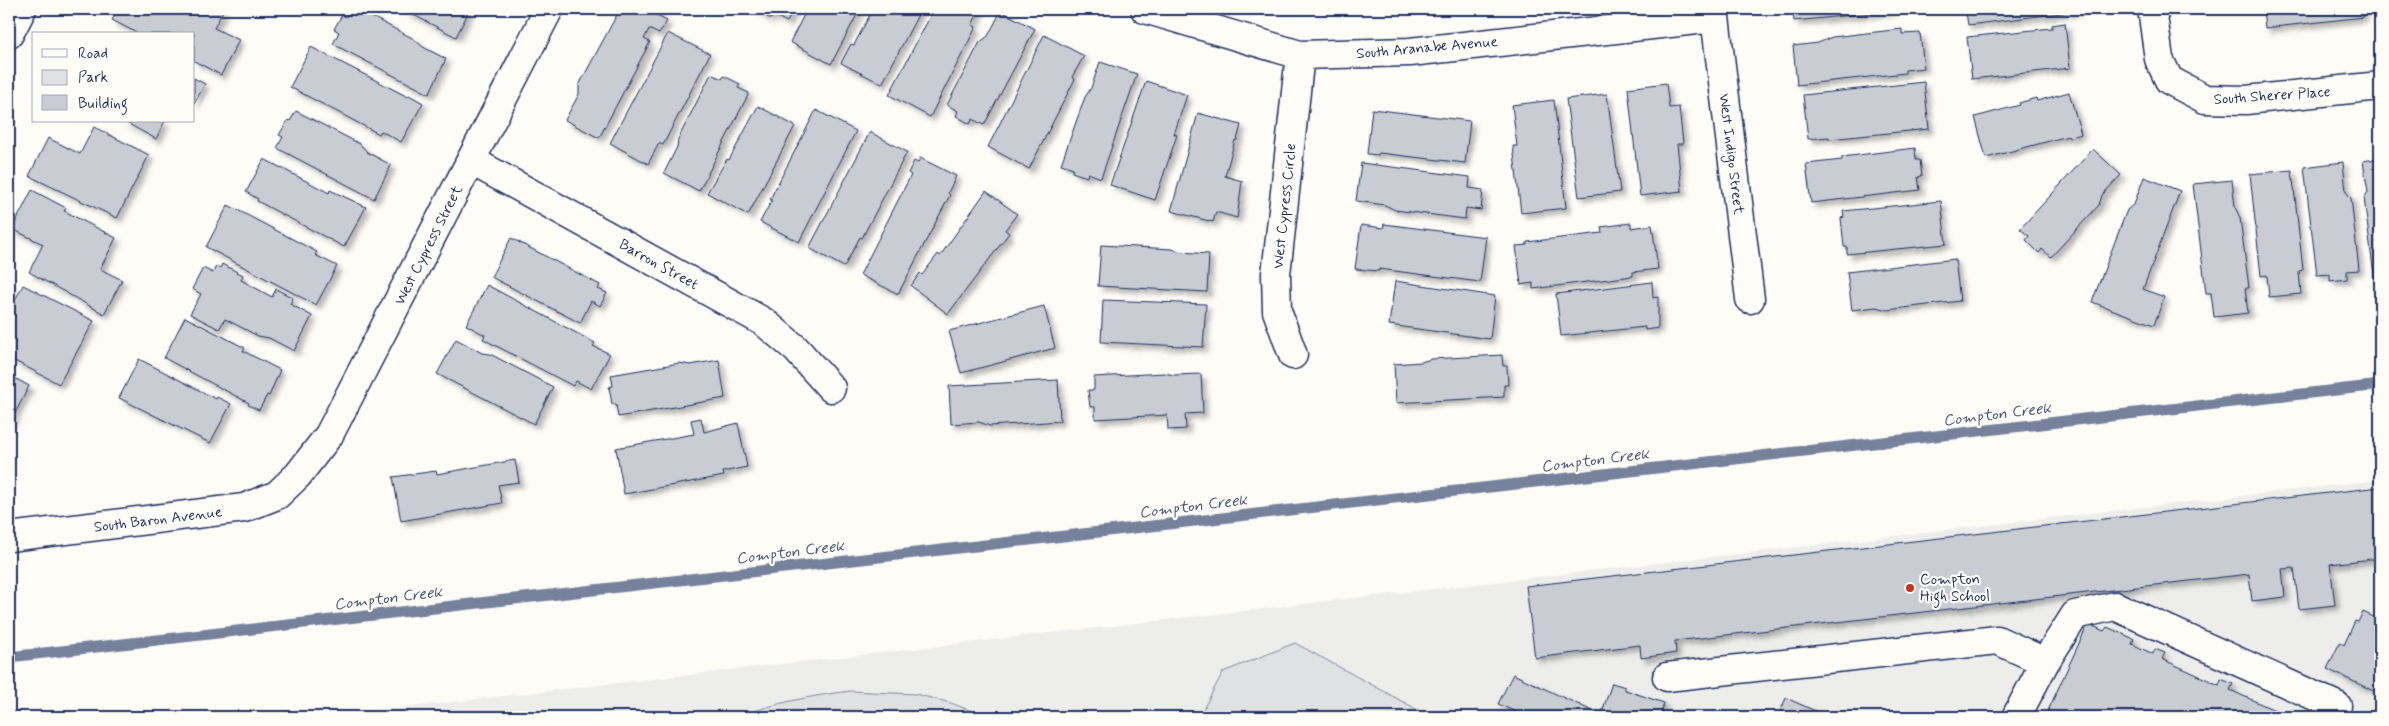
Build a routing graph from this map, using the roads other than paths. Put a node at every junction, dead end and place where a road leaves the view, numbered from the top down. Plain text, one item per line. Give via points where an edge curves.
1 (22, 9) edge
2 (549, 9) edge
3 (1146, 9) edge
4 (2152, 9) edge
5 (1714, 14) edge
6 (9, 34) edge
7 (1300, 55) junction
8 (2380, 86) edge
9 (472, 160) junction
10 (1750, 299) dead end
11 (1293, 355) dead end
12 (831, 388) dead end
13 (298, 475) joint
14 (9, 537) edge
15 (2045, 662) junction
16 (1667, 677) dead end
17 (2337, 706) dead end
18 (2016, 717) edge

1 - 6 street
2 - 9 street, West Cypress Street
3 - 7 street, South Aranabe Avenue
4 - 8 street, South Sherer Place via 2159,59 2169,80 2205,99 2246,100
5 - 7 street, South Aranabe Avenue via 1410,52
5 - 10 street, West Indigo Street
7 - 11 street, West Cypress Circle via 1276,274 1277,311
9 - 12 street, Barron Street via 764,322 796,349
9 - 13 street, West Cypress Street via 329,435
13 - 14 street, South Baron Avenue via 277,495 244,508
15 - 16 street via 1997,640
15 - 17 street via 2075,615 2115,606
15 - 18 street

